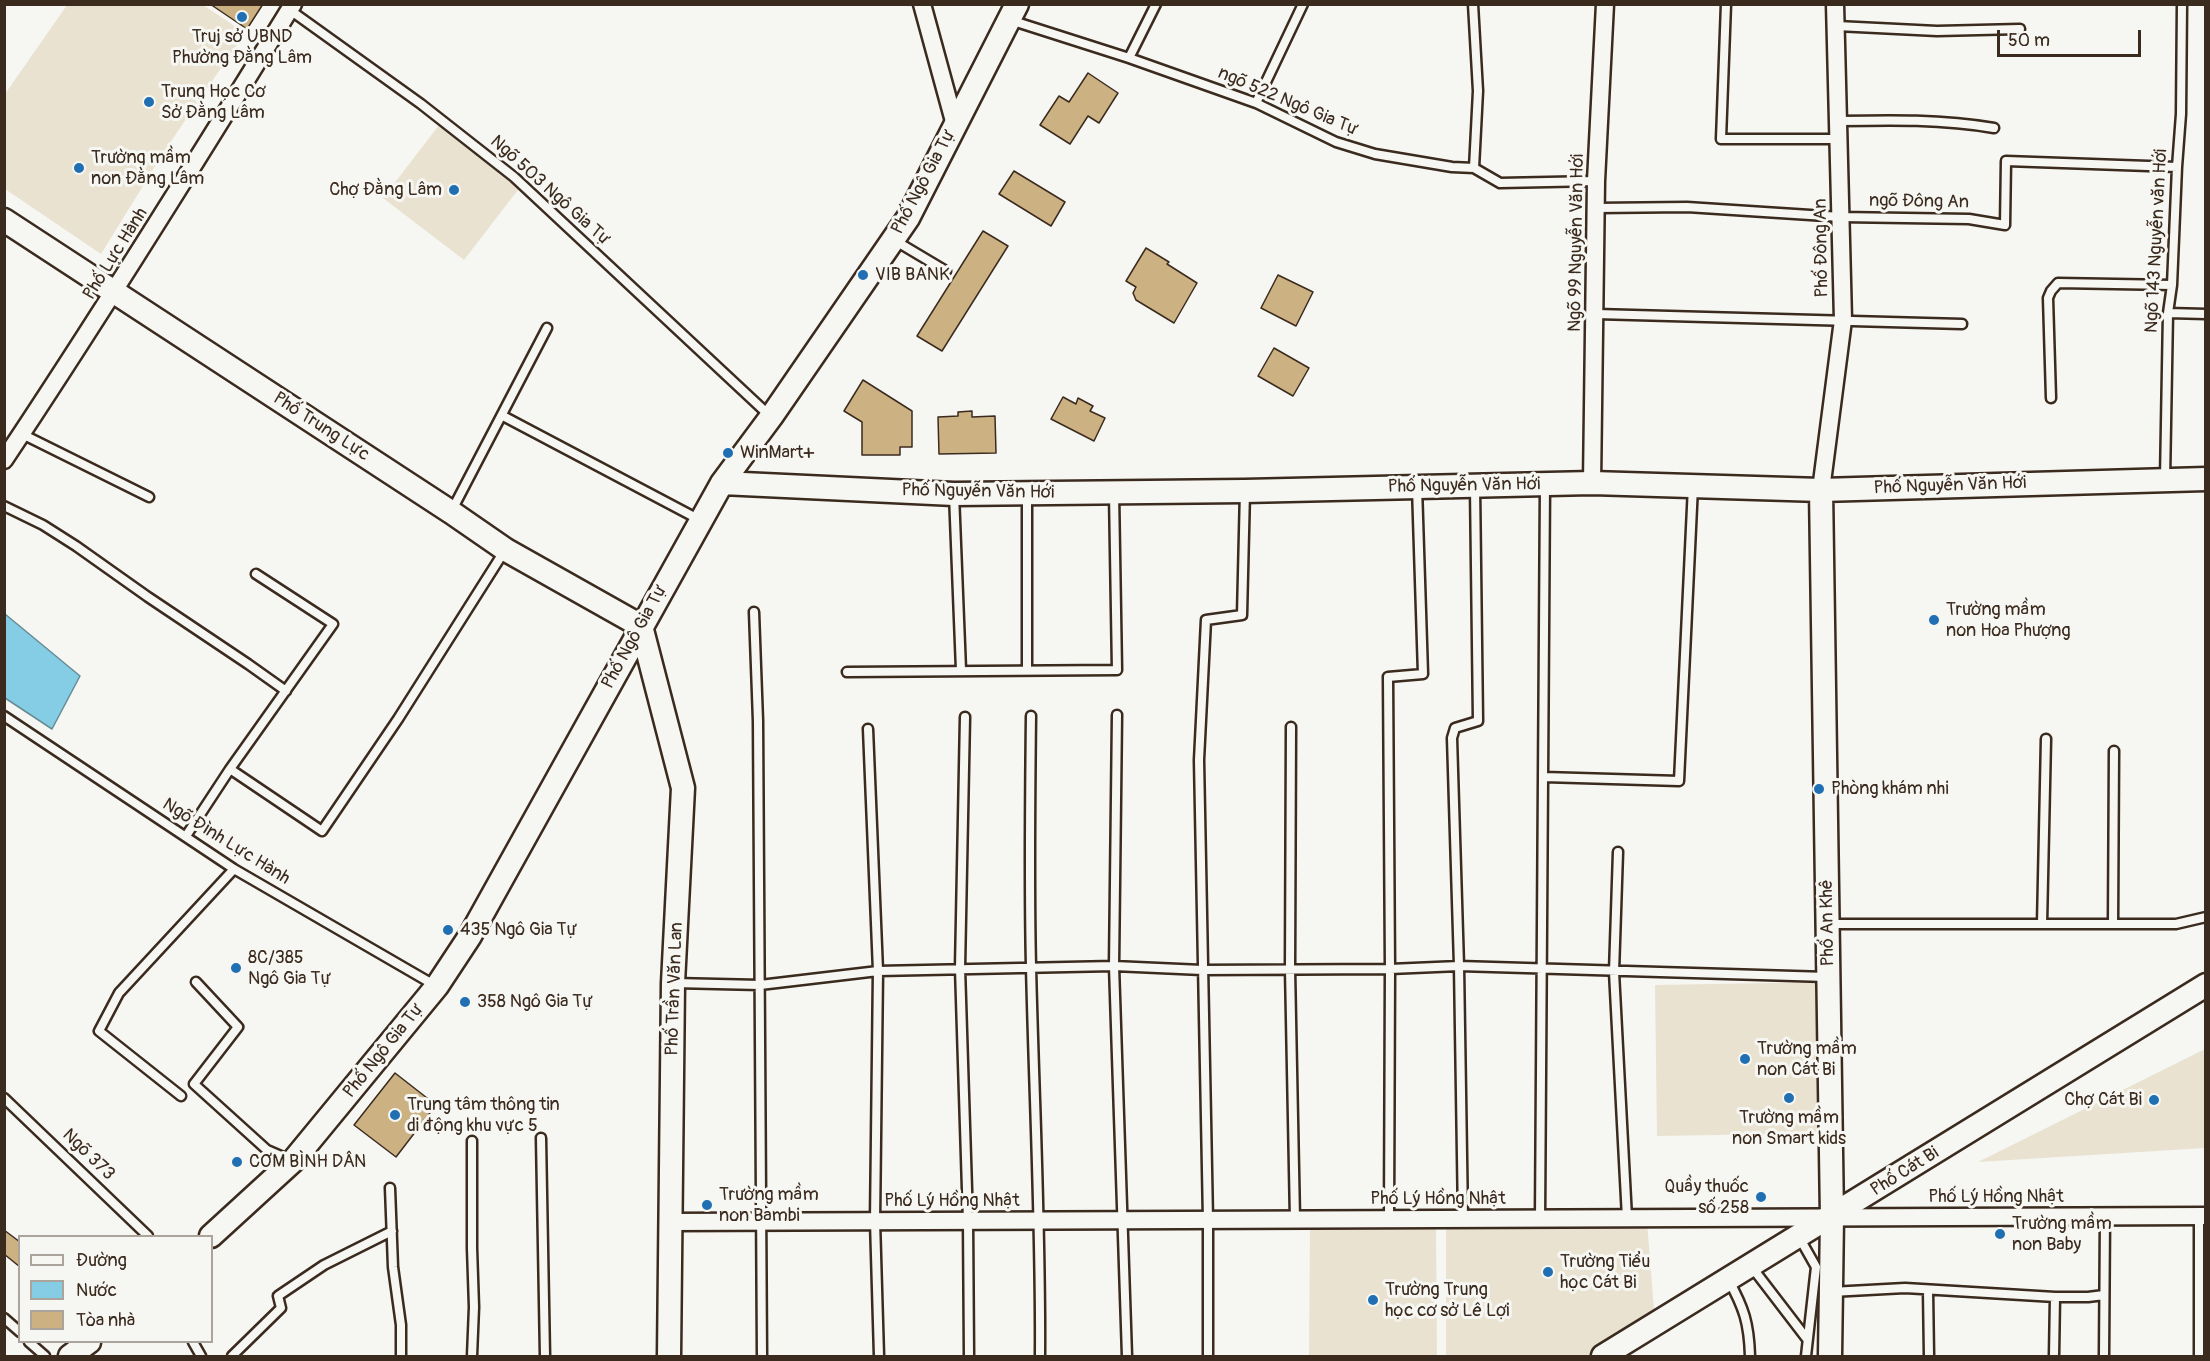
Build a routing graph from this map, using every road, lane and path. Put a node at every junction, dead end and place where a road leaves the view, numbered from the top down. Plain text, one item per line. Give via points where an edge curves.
1 (922, 4) edge
2 (1156, 4) edge
3 (1304, 4) edge
4 (1473, 4) edge
5 (1605, 4) edge
6 (1726, 4) edge
7 (1835, 4) edge
8 (2182, 4) edge
9 (292, 7) edge
10 (1013, 12) edge
11 (1837, 26) junction
12 (2020, 29) dead end
13 (1129, 58) junction
14 (1256, 103) junction
15 (1839, 121) junction
16 (955, 125) junction
17 (1994, 128) dead end
18 (1839, 140) junction
19 (2176, 167) junction
20 (1474, 168) junction
21 (1596, 182) junction
22 (1597, 208) junction
23 (1841, 217) junction
24 (4, 220) edge
25 (893, 240) junction
26 (946, 271) dead end
27 (2172, 285) junction
28 (115, 292) junction
29 (2168, 313) junction
30 (1596, 314) junction
31 (2205, 314) edge
32 (1844, 320) junction
33 (1962, 324) dead end
34 (548, 328) dead end
35 (2051, 398) dead end
36 (503, 416) junction
37 (771, 417) junction
38 (22, 434) junction
39 (4, 460) edge
40 (2165, 479) junction
41 (2205, 479) edge
42 (722, 483) junction
43 (1592, 483) junction
44 (1545, 484) junction
45 (1475, 486) junction
46 (1693, 486) junction
47 (1417, 487) junction
48 (1821, 490) junction
49 (1245, 491) junction
50 (1114, 492) junction
51 (1027, 493) junction
52 (954, 494) junction
53 (149, 497) dead end
54 (4, 506) edge
55 (451, 512) junction
56 (701, 520) junction
57 (506, 550) junction
58 (256, 574) dead end
59 (754, 612) dead end
60 (641, 626) junction
61 (961, 670) junction
62 (1027, 670) junction
63 (847, 672) dead end
64 (286, 691) junction
65 (1117, 715) dead end
66 (4, 716) edge
67 (1031, 716) dead end
68 (966, 717) dead end
69 (1291, 727) dead end
70 (868, 729) dead end
71 (2046, 739) dead end
72 (2114, 751) dead end
73 (230, 769) junction
74 (1544, 777) junction
75 (186, 836) junction
76 (1618, 852) dead end
77 (234, 869) junction
78 (2205, 917) edge
79 (1828, 924) junction
80 (2042, 924) junction
81 (2113, 924) junction
82 (1114, 966) junction
83 (1459, 966) junction
84 (960, 968) junction
85 (1031, 968) junction
86 (1290, 969) junction
87 (1390, 969) junction
88 (1543, 969) junction
89 (1202, 970) junction
90 (878, 971) junction
91 (1614, 972) junction
92 (1828, 977) junction
93 (196, 982) dead end
94 (674, 983) junction
95 (760, 985) junction
96 (2205, 985) edge
97 (437, 986) junction
98 (181, 1096) dead end
99 (4, 1098) edge
100 (541, 1138) dead end
101 (472, 1141) dead end
102 (293, 1161) junction
103 (390, 1188) dead end
104 (2105, 1216) junction
105 (2202, 1216) edge
106 (1832, 1217) junction
107 (1627, 1218) junction
108 (1295, 1219) junction
109 (1389, 1219) junction
110 (1463, 1219) junction
111 (1540, 1219) junction
112 (1122, 1220) junction
113 (1208, 1220) junction
114 (762, 1221) junction
115 (875, 1221) junction
116 (968, 1221) junction
117 (1040, 1221) junction
118 (670, 1222) junction
119 (392, 1231) junction
120 (147, 1235) edge
121 (212, 1235) edge
122 (1799, 1237) junction
123 (1750, 1266) junction
124 (1728, 1279) junction
125 (1928, 1291) junction
126 (1831, 1292) junction
127 (2104, 1295) junction
128 (2055, 1297) junction
129 (4, 1318) edge
130 (18, 1330) edge
131 (1807, 1339) junction
132 (31, 1343) edge
133 (86, 1343) edge
134 (45, 1356) edge
135 (70, 1356) edge
136 (232, 1356) edge
137 (401, 1356) edge
138 (472, 1356) edge
139 (545, 1356) edge
140 (669, 1356) edge
141 (762, 1356) edge
142 (879, 1356) edge
143 (969, 1356) edge
144 (1040, 1356) edge
145 (1127, 1356) edge
146 (1208, 1356) edge
147 (1603, 1356) edge
148 (1749, 1356) edge
149 (1806, 1356) edge
150 (1830, 1356) edge
151 (1929, 1356) edge
152 (2054, 1356) edge
153 (2104, 1356) edge
154 (2199, 1356) edge

1 - 16 street
2 - 13 lane
3 - 14 lane
4 - 20 lane via 1478,91
5 - 21 street, Ngõ 99 Nguyễn Văn Hới
6 - 18 lane via 1720,139
7 - 11 street, Phố Đông An
8 - 19 lane, Ngõ 143 Nguyễn văn Hới via 2181,114
9 - 28 street, Phố Lực Hành
9 - 37 lane, Ngõ 503 Ngô Gia Tự via 514,177
10 - 13 lane, ngõ 522 Ngô Gia Tự
10 - 16 street, Phố Ngô Gia Tự
11 - 12 lane via 1937,31
11 - 15 street, Phố Đông An
13 - 14 lane, ngõ 522 Ngô Gia Tự
14 - 20 lane, ngõ 522 Ngô Gia Tự via 1336,142 1376,154
15 - 17 lane via 1960,122
15 - 18 street, Phố Đông An
16 - 25 street, Phố Ngô Gia Tự via 908,219
18 - 23 street, Phố Đông An
19 - 23 lane, ngõ Đông An via 2006,161 2005,225 1969,219
19 - 27 lane, Ngõ 143 Nguyễn văn Hới
20 - 21 lane, ngõ 522 Ngô Gia Tự via 1500,183
21 - 22 street, Ngõ 99 Nguyễn Văn Hới
22 - 23 lane, ngõ Đông An via 1687,207
22 - 30 street, Ngõ 99 Nguyễn Văn Hới
23 - 32 street, Phố Đông An
24 - 28 street, Phố Trung Lực
25 - 26 lane
25 - 37 street, Phố Ngô Gia Tự
27 - 29 lane, Ngõ 143 Nguyễn văn Hới
27 - 35 lane via 2058,283 2048,298
28 - 38 street, Phố Lực Hành
28 - 55 street, Phố Trung Lực
29 - 31 lane
29 - 40 lane, Ngõ 143 Nguyễn văn Hới
30 - 32 lane
30 - 43 street, Ngõ 99 Nguyễn Văn Hới
32 - 33 lane
32 - 48 street, Phố Đông An
34 - 36 lane
36 - 55 lane
36 - 56 lane
37 - 42 street, Phố Ngô Gia Tự
38 - 39 street, Phố Lực Hành
38 - 53 lane
40 - 41 street, Phố Nguyễn Văn Hới
40 - 48 street, Phố Nguyễn Văn Hới
42 - 52 street, Phố Nguyễn Văn Hới
42 - 56 street, Phố Ngô Gia Tự
43 - 44 street, Phố Nguyễn Văn Hới
43 - 46 street, Phố Nguyễn Văn Hới
44 - 45 street, Phố Nguyễn Văn Hới
44 - 74 lane
45 - 47 street, Phố Nguyễn Văn Hới
45 - 83 lane via 1478,721 1455,728 1452,738
46 - 48 street, Phố Nguyễn Văn Hới
46 - 74 lane via 1678,781
47 - 49 street, Phố Nguyễn Văn Hới
47 - 87 lane via 1423,674 1388,677
48 - 79 street, Phố An Khê
49 - 50 street, Phố Nguyễn Văn Hới
49 - 89 lane via 1242,615 1206,620 1199,760
50 - 51 street, Phố Nguyễn Văn Hới
50 - 62 lane via 1117,670
51 - 52 street, Phố Nguyễn Văn Hới
51 - 62 lane
52 - 61 lane
54 - 64 lane via 76,546
55 - 57 street, Phố Trung Lực
56 - 60 street, Phố Ngô Gia Tự
57 - 60 street, Phố Trung Lực
57 - 73 lane via 322,831
58 - 64 lane via 333,624
59 - 95 lane
60 - 94 street, Phố Trần Văn Lan via 683,788
60 - 97 street, Phố Ngô Gia Tự via 470,936
61 - 62 lane
61 - 63 lane
64 - 73 lane
65 - 82 lane
66 - 75 lane, Ngõ Đình Lực Hành
67 - 85 lane
68 - 84 lane
69 - 86 lane
70 - 90 lane
71 - 80 lane
72 - 81 lane
73 - 75 lane
74 - 88 lane
75 - 77 lane, Ngõ Đình Lực Hành
76 - 91 lane
77 - 97 lane, Ngõ Đình Lực Hành
77 - 98 lane via 119,993 99,1031
78 - 81 lane via 2176,924
79 - 80 lane
79 - 92 street, Phố An Khê
80 - 81 lane
82 - 85 lane
82 - 89 lane
82 - 112 lane
83 - 87 lane
83 - 88 lane
83 - 110 lane
84 - 85 lane
84 - 90 lane
84 - 116 lane
85 - 117 lane
86 - 87 lane
86 - 89 lane
86 - 108 lane
87 - 109 lane
88 - 91 lane
88 - 111 lane
89 - 113 lane
90 - 95 lane
90 - 115 lane
91 - 92 lane
91 - 107 lane
92 - 106 street, Phố An Khê
93 - 102 lane via 238,1027 194,1084 267,1150
94 - 95 lane
94 - 118 street, Phố Trần Văn Lan
95 - 114 lane
96 - 106 street, Phố Cát Bi
97 - 102 street, Phố Ngô Gia Tự
99 - 120 lane, Ngõ 373
100 - 139 lane
101 - 138 lane
102 - 121 street, Phố Ngô Gia Tự
103 - 119 lane
104 - 105 street, Phố Lý Hồng Nhật
104 - 106 street, Phố Lý Hồng Nhật
104 - 127 lane
105 - 154 lane
106 - 107 street, Phố Lý Hồng Nhật
106 - 122 street, Phố Cát Bi
106 - 126 street, Phố An Khê
107 - 111 street, Phố Lý Hồng Nhật
108 - 109 street, Phố Lý Hồng Nhật
108 - 113 street, Phố Lý Hồng Nhật
109 - 110 street, Phố Lý Hồng Nhật
110 - 111 street, Phố Lý Hồng Nhật
112 - 113 street, Phố Lý Hồng Nhật
112 - 117 street, Phố Lý Hồng Nhật
112 - 145 lane
113 - 146 lane
114 - 115 street, Phố Lý Hồng Nhật
114 - 118 street, Phố Lý Hồng Nhật
114 - 141 lane
115 - 116 street, Phố Lý Hồng Nhật
115 - 142 lane
116 - 117 street, Phố Lý Hồng Nhật
116 - 143 lane
117 - 144 lane
118 - 140 street, Phố Trần Văn Lan
119 - 136 lane via 324,1265 278,1296 280,1308
119 - 137 lane
122 - 123 street, Phố Cát Bi
122 - 131 lane via 1815,1267
123 - 124 street, Phố Cát Bi
123 - 131 lane
124 - 147 street, Phố Cát Bi
124 - 148 lane via 1742,1306 1749,1332
125 - 126 lane via 1905,1288
125 - 128 lane
125 - 151 lane
126 - 150 street, Phố An Khê
127 - 128 lane
127 - 153 lane
128 - 152 lane
129 - 130 lane
131 - 149 lane
132 - 134 lane
133 - 135 street

